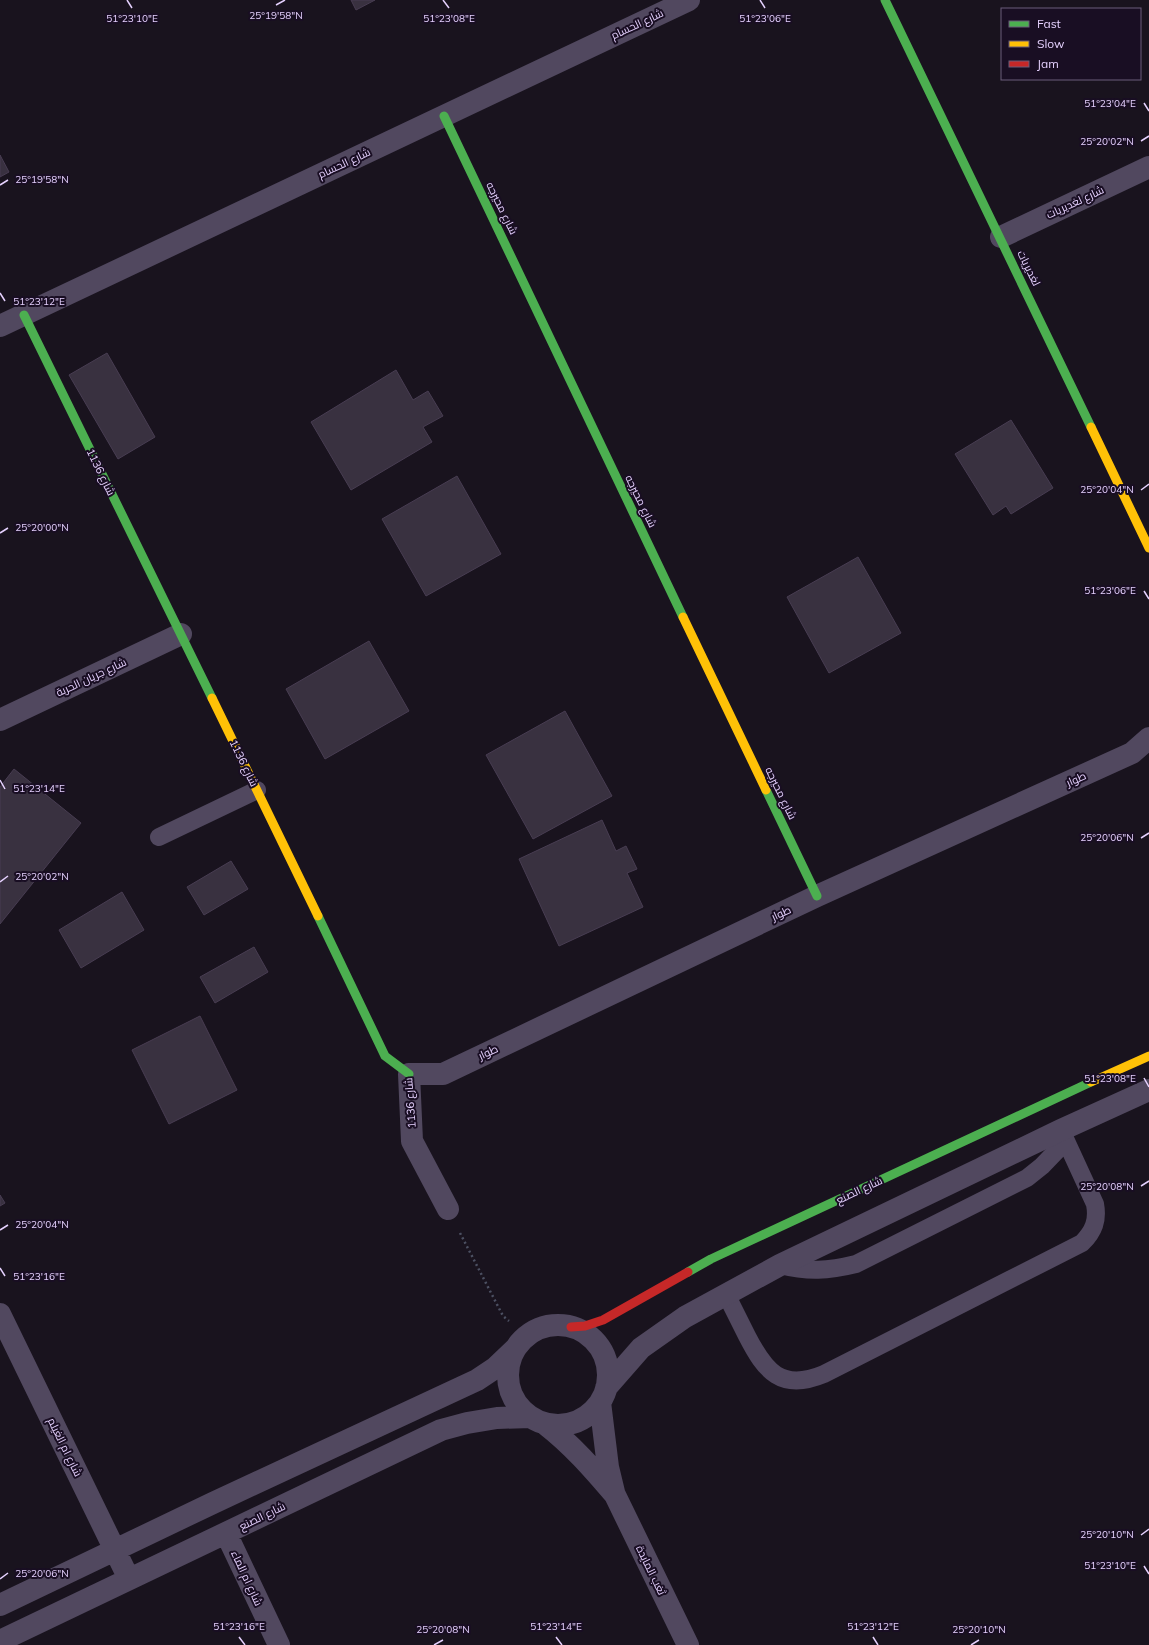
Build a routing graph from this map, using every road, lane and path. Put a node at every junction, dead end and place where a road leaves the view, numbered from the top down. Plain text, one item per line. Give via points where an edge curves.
1 (689, 0) edge
2 (886, 0) edge
3 (444, 116) junction
4 (1149, 167) edge
5 (1001, 237) junction
6 (24, 315) junction
7 (0, 326) edge
8 (1149, 548) edge
9 (181, 634) junction
10 (0, 720) edge
11 (1149, 738) edge
12 (257, 790) junction
13 (159, 837) dead end
14 (817, 896) junction
15 (1149, 1056) edge
16 (409, 1074) junction
17 (1149, 1090) edge
18 (1064, 1135) junction
19 (448, 1209) joint
20 (780, 1266) junction
21 (726, 1294) junction
22 (0, 1314) edge
23 (571, 1327) junction
24 (522, 1342) junction
25 (603, 1395) junction
26 (538, 1420) junction
27 (615, 1495) junction
28 (226, 1533) junction
29 (115, 1549) junction
30 (129, 1579) junction
31 (0, 1605) edge
32 (0, 1641) edge
33 (279, 1645) edge
34 (688, 1645) edge

1 - 3 street, شارع الحسام
2 - 5 street, لغديريات
3 - 6 street, شارع الحسام
3 - 14 street, شارع محيرجه
4 - 5 street, شارع لغديريات
5 - 8 street, لغديريات
6 - 7 street, شارع الحسام
6 - 9 street, شارع 1136
9 - 10 street, شارع جريان الحربة
9 - 12 street, شارع 1136
11 - 14 street, طوار via 1132,753
12 - 13 lane
12 - 16 street, شارع 1136 via 385,1056
14 - 16 street, طوار via 443,1074
15 - 23 street, شارع الصنع via 711,1259 603,1320 585,1326
16 - 19 street, شارع 1136 via 412,1141
17 - 18 street
18 - 20 street
18 - 20 lane via 1042,1166 1027,1178 856,1264 818,1271
18 - 21 lane via 1095,1204 1097,1215 1090,1235 1077,1246 824,1374 801,1381 789,1380 768,1369 754,1350
19 - 24 path via 503,1316
20 - 21 street
21 - 25 street via 685,1317 641,1348
22 - 29 street, شارع ام الغيلم
23 - 24 street via 540,1329
23 - 25 street via 586,1333 597,1344 605,1358 608,1372
24 - 26 street via 510,1362 508,1378 519,1406
24 - 29 street via 495,1368 477,1380
25 - 26 street via 590,1414 576,1422 561,1425
25 - 27 street, ثغب المايدة via 608,1466
26 - 27 street, ثغب المايدة via 566,1440
26 - 28 street, شارع الصنع via 497,1418 441,1430
27 - 34 street, ثغب المايدة
28 - 30 street, شارع الصنع
28 - 33 street, شارع ام الماء
29 - 30 street, شارع ام الغيلم
29 - 31 street
30 - 32 street, شارع الصنع

